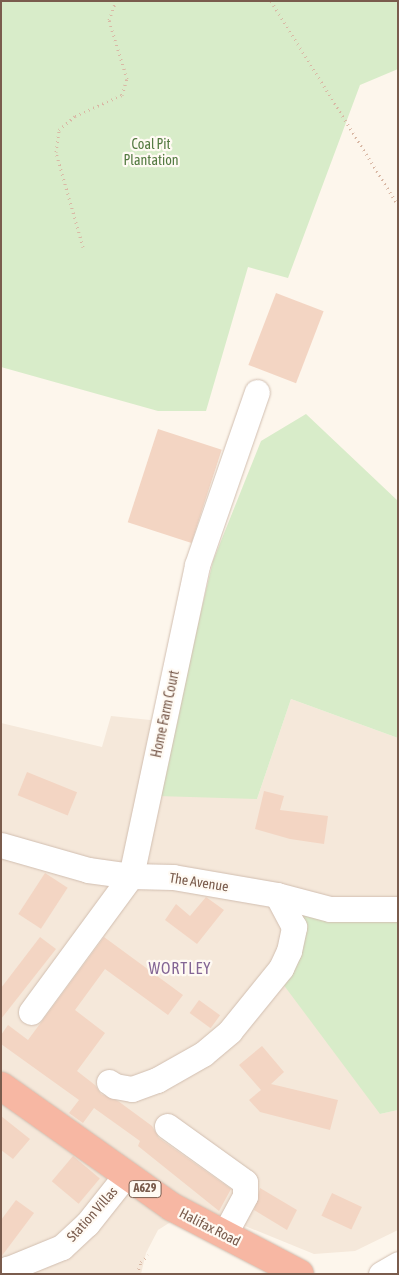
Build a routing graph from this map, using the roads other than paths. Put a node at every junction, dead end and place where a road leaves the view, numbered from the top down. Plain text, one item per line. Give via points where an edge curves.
1 (257, 392) dead end
2 (1, 845) edge
3 (131, 876) junction
4 (277, 895) junction
5 (330, 909) junction
6 (398, 909) edge
7 (294, 927) junction
8 (31, 1012) dead end
9 (109, 1082) dead end
10 (4, 1092) edge
11 (167, 1126) dead end
12 (125, 1176) junction
13 (224, 1234) junction
14 (398, 1264) edge
15 (15, 1274) edge
16 (300, 1274) edge
17 (381, 1274) edge

1 - 3 street, Home Farm Court via 197,565
2 - 3 street, The Avenue via 88,870
3 - 4 street, The Avenue via 173,877
3 - 8 street, Home Farm Court
4 - 5 street, The Avenue
4 - 7 street
5 - 6 street, The Avenue
5 - 7 street
7 - 9 street via 280,968 230,1031 196,1058 157,1080 132,1088
10 - 12 highway, Halifax Road / A629
11 - 13 street via 245,1182 245,1196
12 - 13 highway, Halifax Road / A629 via 172,1207
12 - 15 street, Station Villas via 87,1224 62,1247 8,1269
13 - 16 highway, Halifax Road / A629
14 - 17 street

